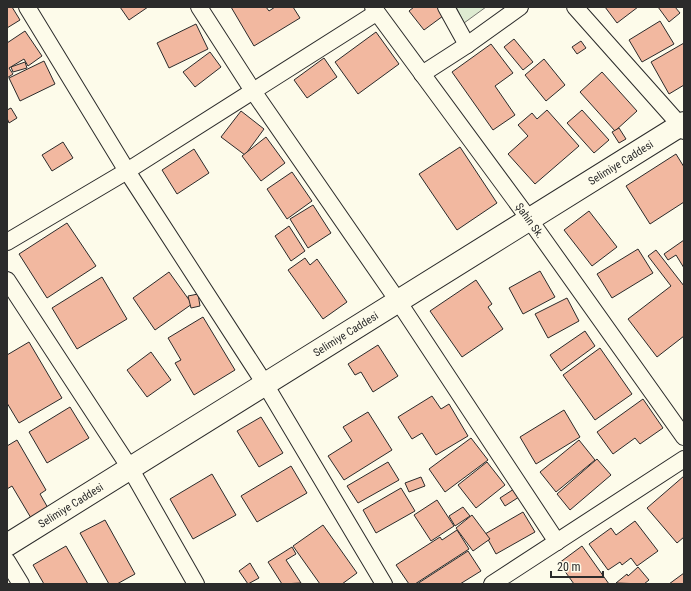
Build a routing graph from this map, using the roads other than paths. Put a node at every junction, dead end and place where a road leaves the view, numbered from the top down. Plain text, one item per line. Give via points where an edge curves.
1 (27, 7) edge
2 (199, 7) edge
3 (446, 7) edge
4 (520, 7) edge
5 (576, 7) edge
6 (375, 10) edge
7 (467, 45) junction
8 (422, 74) junction
9 (253, 91) junction
10 (683, 126) edge
11 (126, 171) junction
12 (529, 219) junction
13 (7, 242) edge
14 (7, 280) edge
15 (398, 301) junction
16 (265, 384) junction
17 (684, 437) edge
18 (684, 459) edge
19 (130, 468) junction
20 (557, 542) junction
21 (7, 545) edge
22 (7, 560) edge
23 (21, 584) edge
24 (196, 584) edge
25 (384, 584) edge
26 (492, 584) edge

1 - 11 street
2 - 9 street
3 - 7 street
4 - 7 street
5 - 10 street
6 - 8 street, Şahin Sk.
6 - 9 street
7 - 8 street
8 - 12 street, Şahin Sk.
9 - 11 street
9 - 15 street
10 - 12 street, Selimiye Caddesi
11 - 13 street
11 - 16 street
12 - 15 street, Selimiye Caddesi
12 - 17 street, Şahin Sk.
14 - 19 street
15 - 16 street, Selimiye Caddesi
15 - 20 street
16 - 19 street, Selimiye Caddesi
16 - 25 street
18 - 20 street
19 - 21 street, Selimiye Caddesi
19 - 24 street
20 - 26 street
22 - 23 street

